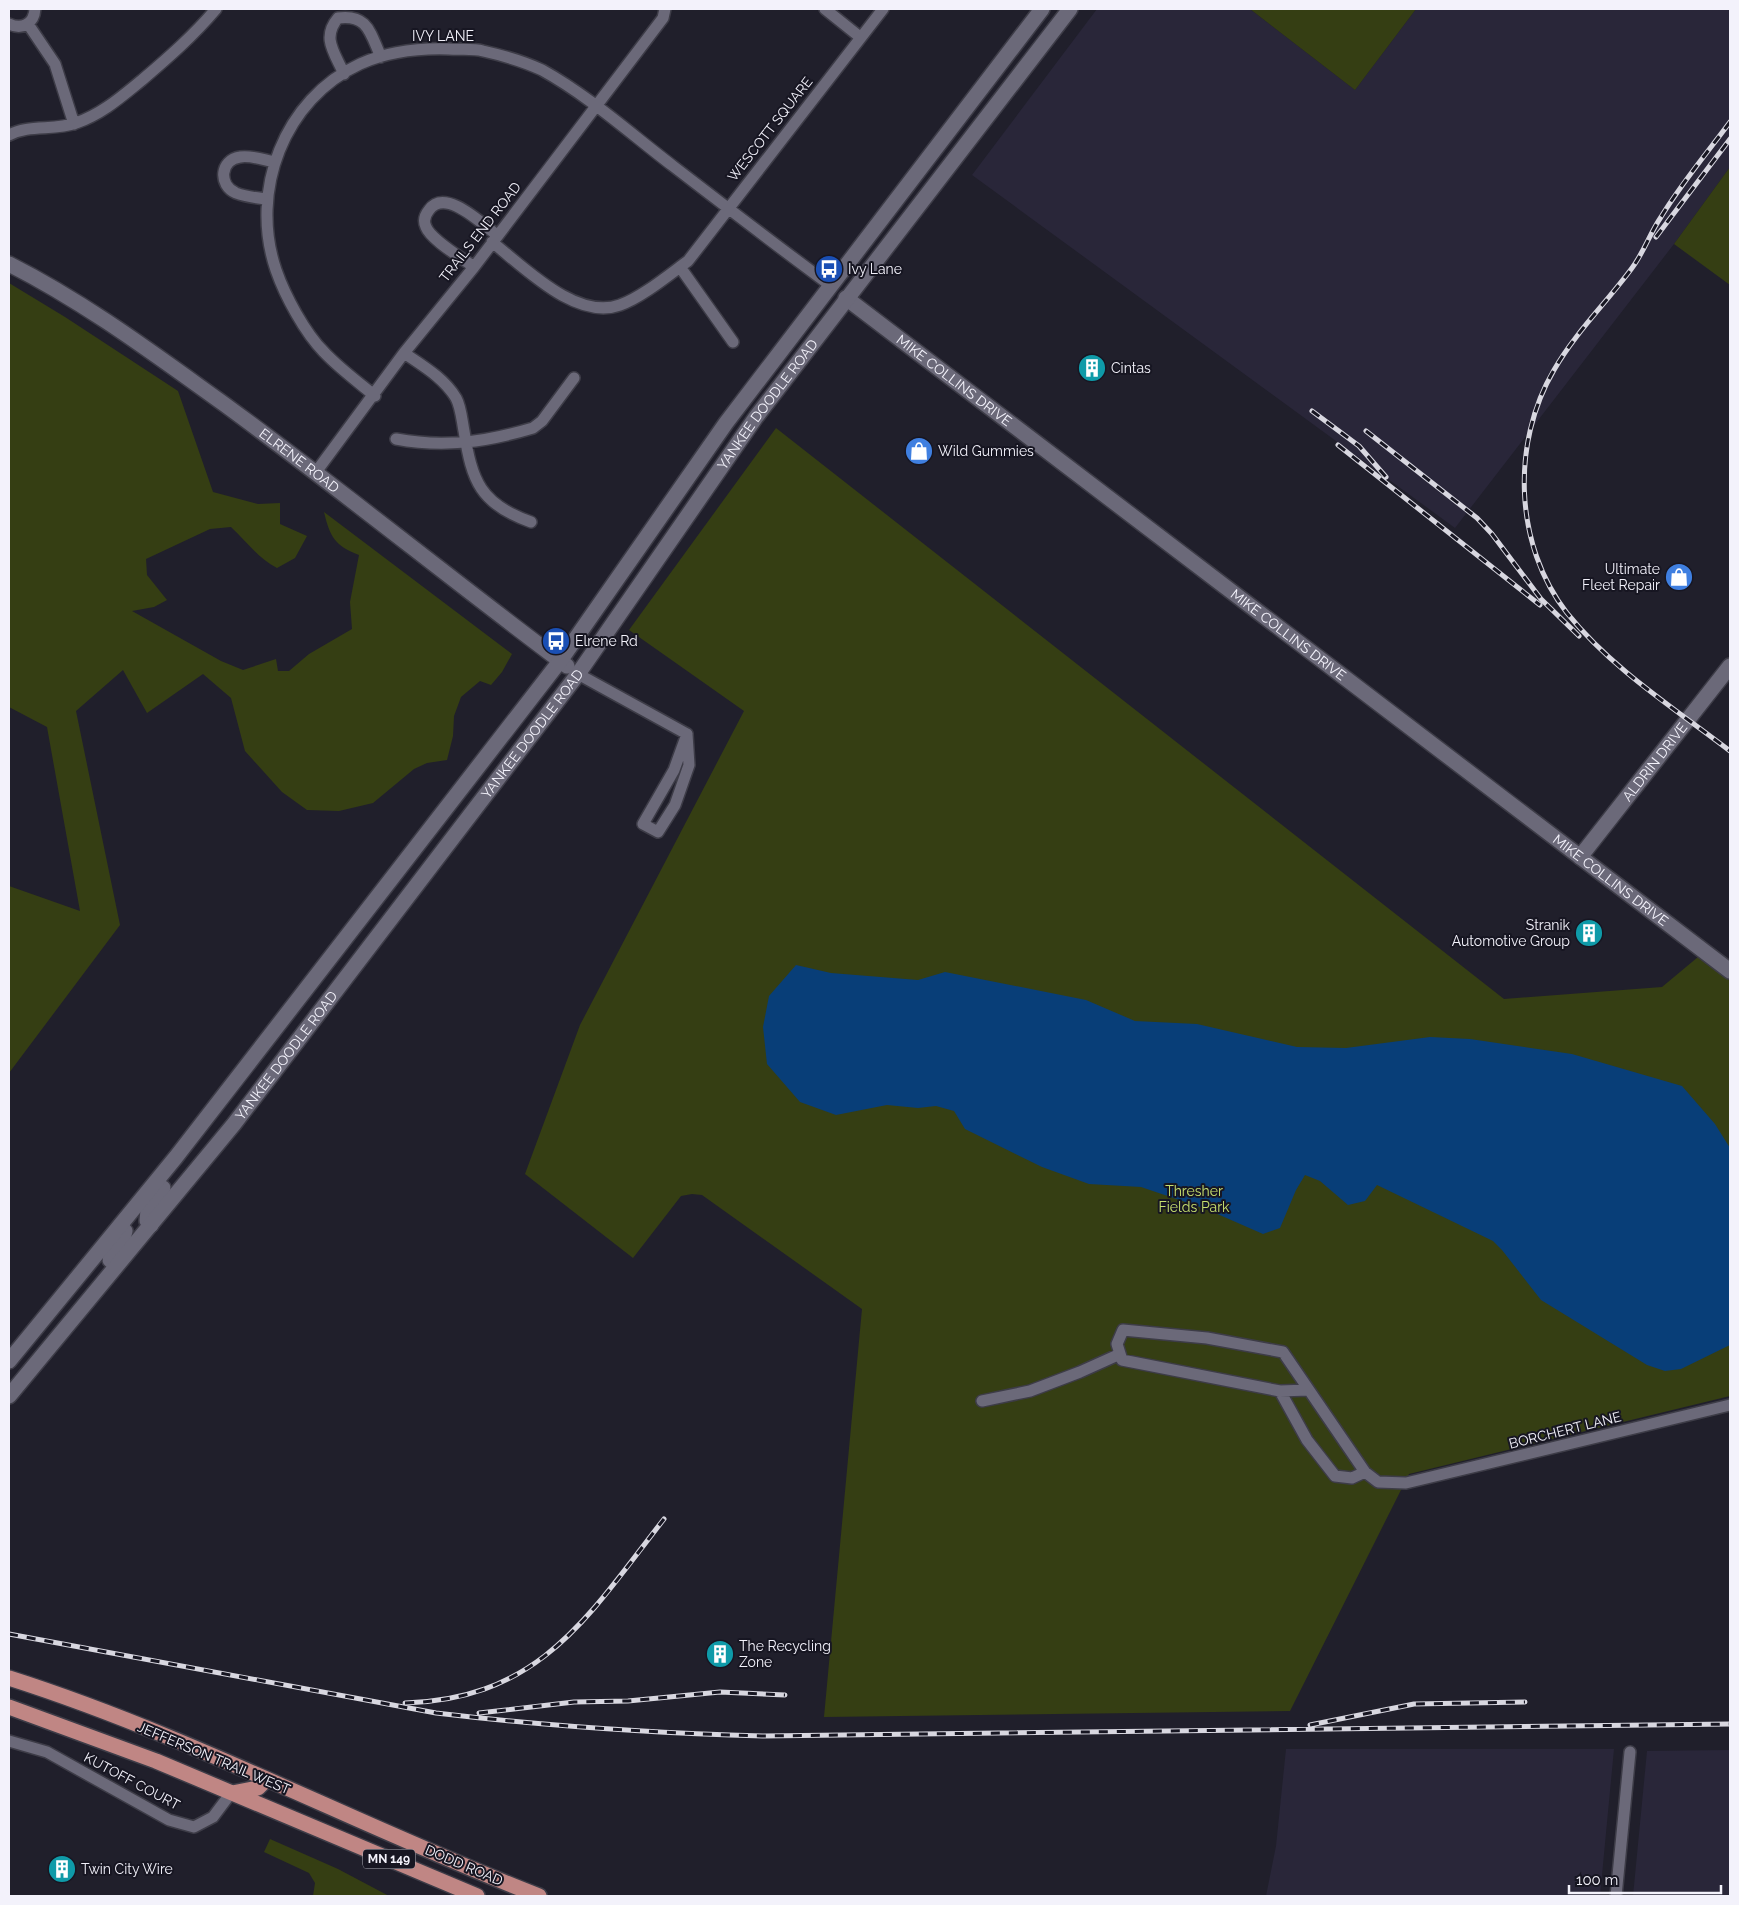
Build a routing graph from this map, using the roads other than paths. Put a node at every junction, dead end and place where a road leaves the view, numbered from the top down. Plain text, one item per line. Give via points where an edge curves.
1 (35, 9) edge
2 (216, 9) edge
3 (665, 9) edge
4 (825, 9) edge
5 (883, 9) edge
6 (1042, 9) edge
7 (1070, 9) edge
8 (9, 24) edge
9 (28, 24) junction
10 (860, 37) junction
11 (381, 57) junction
12 (344, 74) junction
13 (596, 106) junction
14 (74, 124) junction
15 (952, 126) junction
16 (9, 135) edge
17 (275, 162) junction
18 (267, 199) junction
19 (728, 209) junction
20 (495, 238) junction
21 (9, 264) edge
22 (474, 266) junction
23 (680, 267) junction
24 (830, 285) junction
25 (846, 298) junction
26 (733, 342) dead end
27 (404, 353) junction
28 (574, 378) dead end
29 (375, 396) junction
30 (756, 417) junction
31 (396, 439) dead end
32 (466, 442) junction
33 (316, 472) junction
34 (531, 522) dead end
35 (560, 661) junction
36 (1730, 666) edge
37 (578, 674) junction
38 (687, 734) junction
39 (1580, 858) junction
40 (1730, 972) edge
41 (252, 1061) junction
42 (151, 1225) junction
43 (120, 1226) junction
44 (1120, 1354) junction
45 (9, 1361) edge
46 (1308, 1390) junction
47 (1280, 1391) junction
48 (11, 1394) edge
49 (982, 1401) dead end
50 (1730, 1405) edge
51 (1365, 1472) junction
52 (9, 1678) edge
53 (9, 1707) edge
54 (9, 1741) edge
55 (1630, 1752) dead end
56 (266, 1780) junction
57 (231, 1793) junction
58 (301, 1821) joint
59 (416, 1845) joint
60 (477, 1896) edge
61 (539, 1896) edge
62 (1616, 1896) edge

1 - 9 street
2 - 14 street via 169,58 104,111
3 - 13 street, TRAILS END ROAD via 663,18
4 - 10 street
5 - 10 street, WESCOTT SQUARE
6 - 15 main road, YANKEE DOODLE ROAD
7 - 25 main road, YANKEE DOODLE ROAD
8 - 9 street via 21,27
9 - 14 street via 55,64
10 - 19 street, WESCOTT SQUARE
11 - 12 street, IVY LANE
11 - 12 street via 365,22 352,16 338,18 331,26 328,38
11 - 13 street, IVY LANE via 420,48 481,50 540,70
12 - 17 street, IVY LANE via 326,85 299,113 280,144
13 - 19 street, IVY LANE
13 - 20 street, TRAILS END ROAD
14 - 16 street via 18,130
15 - 24 main road, YANKEE DOODLE ROAD
15 - 25 main road via 930,166 852,272
17 - 18 street, IVY LANE
17 - 18 street via 241,157 231,160 225,168 223,179 235,193
18 - 29 street, IVY LANE via 268,238 288,301 323,352
19 - 23 street, WESCOTT SQUARE
19 - 24 street, IVY LANE
20 - 22 street, TRAILS END ROAD
20 - 22 street, WESCOTT SQUARE via 455,204 445,201 432,206 424,216 425,227 431,234
20 - 23 street, WESCOTT SQUARE via 553,290 588,307 620,305
21 - 33 main road, ELRENE ROAD via 118,327
22 - 27 street, TRAILS END ROAD
23 - 26 street
24 - 30 main road via 831,296 826,306 778,377
24 - 35 main road, YANKEE DOODLE ROAD via 720,431
25 - 30 main road, YANKEE DOODLE ROAD
25 - 39 main road, MIKE COLLINS DRIVE
27 - 29 street, TRAILS END ROAD
27 - 32 street via 443,380 457,399
28 - 32 street via 542,421 533,428
29 - 33 street, TRAILS END ROAD
30 - 37 main road, YANKEE DOODLE ROAD
31 - 32 street via 425,445
32 - 34 street via 474,479 488,498 512,516
33 - 35 main road, ELRENE ROAD
35 - 37 main road, ELRENE ROAD
35 - 41 main road, YANKEE DOODLE ROAD
36 - 39 main road, ALDRIN DRIVE
37 - 38 street
37 - 42 main road, YANKEE DOODLE ROAD via 240,1116
38 - 38 street via 674,770 643,824 658,832 674,805 689,765
39 - 40 main road, MIKE COLLINS DRIVE
41 - 42 main road via 254,1069 153,1201 147,1216
41 - 43 main road, YANKEE DOODLE ROAD
42 - 48 main road, YANKEE DOODLE ROAD
43 - 45 main road, YANKEE DOODLE ROAD
43 - 48 main road via 125,1231 122,1242 14,1382
44 - 46 street via 1117,1344 1123,1330 1207,1338 1283,1352
44 - 47 street via 1122,1360
44 - 49 street via 1030,1391
46 - 47 street
46 - 51 street
47 - 51 street via 1307,1440 1335,1476 1352,1478
50 - 51 street, BORCHERT LANE via 1406,1483 1378,1482
52 - 56 main road, JEFFERSON TRAIL WEST / MN 149 via 74,1700
53 - 57 main road, JEFFERSON TRAIL WEST / MN 149 via 156,1761
54 - 57 street, KUTOFF COURT via 47,1752 169,1820 194,1827 213,1817
55 - 62 street
56 - 57 main road via 258,1788
56 - 59 main road, JEFFERSON TRAIL WEST / MN 149
57 - 58 main road, JEFFERSON TRAIL WEST / MN 149
58 - 60 main road, DODD ROAD / MN 149
59 - 61 main road, DODD ROAD / MN 149

